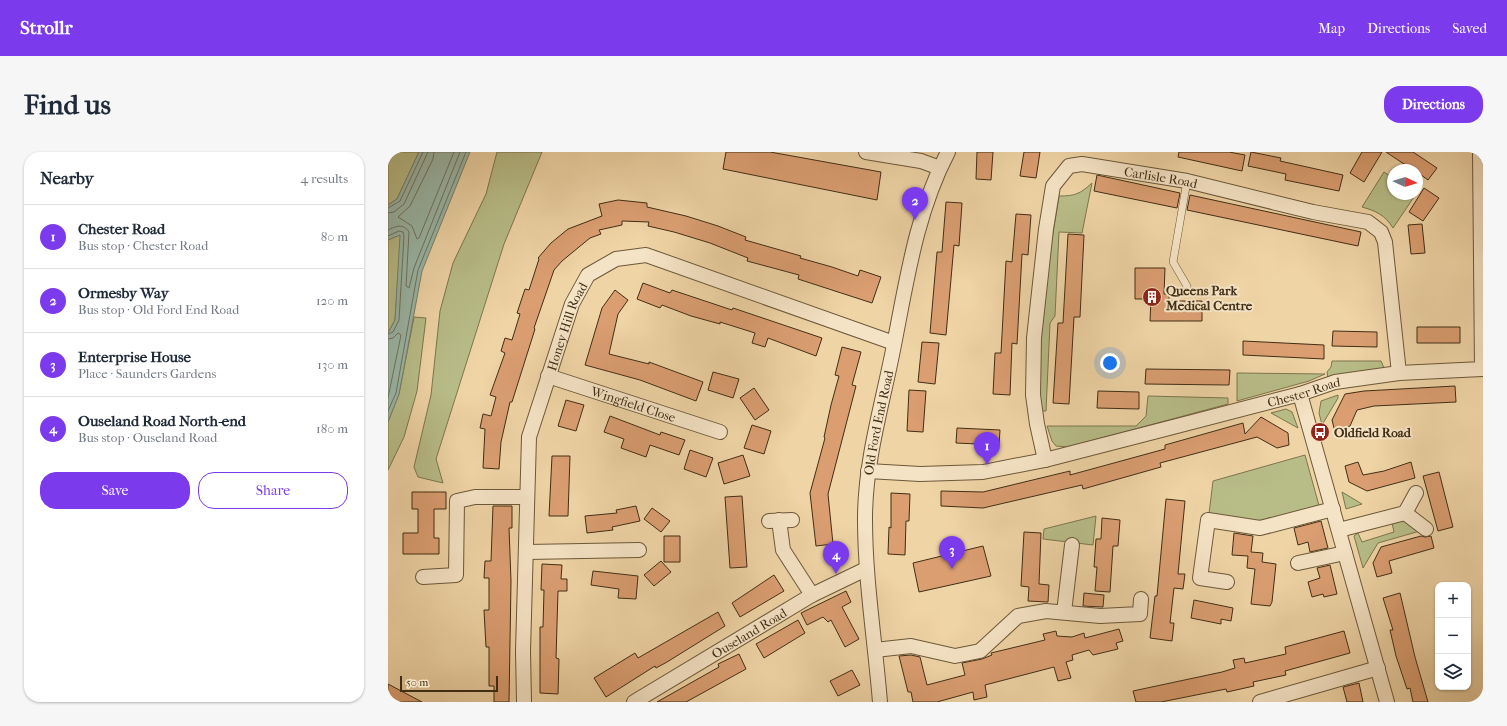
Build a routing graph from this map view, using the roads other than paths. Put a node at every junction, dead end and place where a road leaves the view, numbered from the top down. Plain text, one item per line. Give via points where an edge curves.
1 (866, 152) edge
2 (948, 152) edge
3 (1480, 152) edge
4 (940, 168) junction
5 (1187, 181) junction
6 (1482, 275) edge
7 (1187, 286) dead end
8 (894, 343) junction
9 (1399, 373) junction
10 (548, 376) junction
11 (1300, 394) junction
12 (720, 432) dead end
13 (1045, 460) junction
14 (868, 471) junction
15 (1416, 493) dead end
16 (527, 496) junction
17 (1333, 509) junction
18 (1405, 513) junction
19 (780, 520) dead end
20 (1426, 529) dead end
21 (1339, 530) junction
22 (1072, 545) dead end
23 (639, 550) dead end
24 (527, 552) junction
25 (1345, 553) junction
26 (1298, 562) dead end
27 (866, 569) junction
28 (423, 577) dead end
29 (1227, 582) dead end
30 (812, 595) junction
31 (1141, 599) dead end
32 (1064, 612) junction
33 (875, 650) junction
34 (1378, 668) junction
35 (877, 700) edge
36 (524, 702) edge
37 (634, 702) edge
38 (1260, 702) edge
39 (1387, 702) edge

1 - 4 street via 922,161
2 - 4 street, Old Ford End Road
3 - 6 street, Chester Road
4 - 8 street, Old Ford End Road via 916,238
5 - 7 lane via 1173,262
5 - 9 street, Carlisle Road via 1313,212 1368,222 1380,232 1385,242
5 - 13 street, Carlisle Road via 1082,164 1069,166 1053,186 1046,223 1034,338 1033,395 1036,424
6 - 9 street, Chester Road via 1482,369
8 - 10 street, Honey Hill Road via 646,255 616,259 588,275 572,304
8 - 14 street, Old Ford End Road
9 - 11 street, Chester Road via 1335,382
10 - 12 street, Wingfield Close
10 - 16 street, Honey Hill Road via 529,437
11 - 13 street, Chester Road
11 - 17 street
13 - 14 street, Chester Road via 983,472 920,474
14 - 27 street, Old Ford End Road via 865,517
15 - 18 street
16 - 24 street, Honey Hill Road
16 - 28 street via 475,497 457,501 456,575
17 - 21 street
17 - 29 street via 1260,528 1208,520 1200,578
18 - 20 street
18 - 21 street
19 - 30 street via 783,550
21 - 25 street
22 - 32 street
23 - 24 street
24 - 36 street, Honey Hill Road
25 - 26 street
25 - 34 street
27 - 30 street, Ouseland Road
27 - 33 street, Old Ford End Road
30 - 37 street, Ouseland Road
31 - 32 street via 1140,614 1100,616
32 - 33 street via 1046,611 1018,616 980,651 974,653 955,656 911,646
33 - 35 street, Old Ford End Road
34 - 38 street
34 - 39 street

